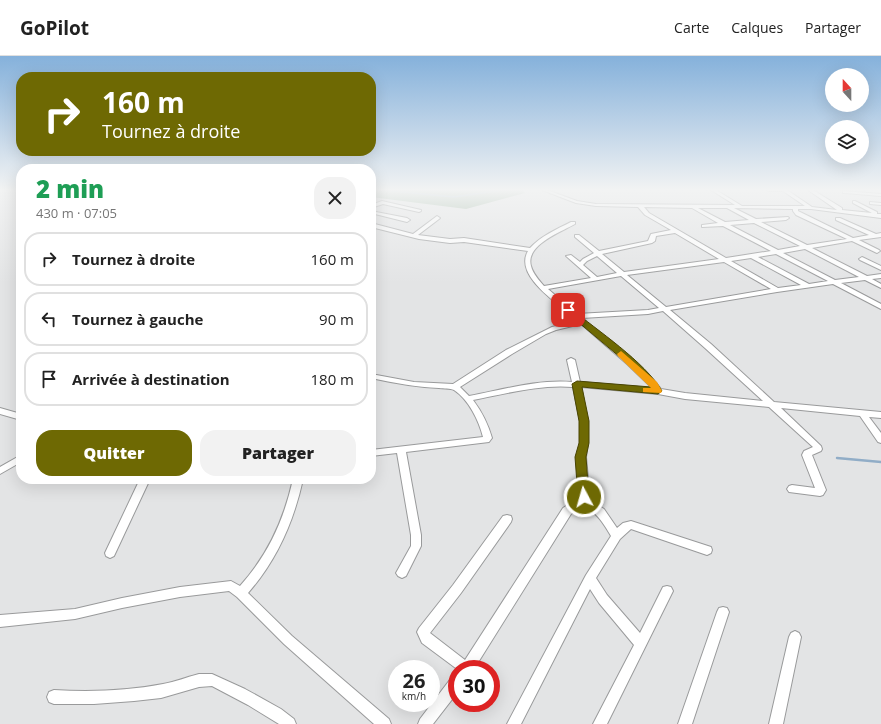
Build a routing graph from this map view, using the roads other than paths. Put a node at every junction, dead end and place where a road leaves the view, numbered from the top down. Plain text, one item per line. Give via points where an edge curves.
1 (404, 221) edge
2 (434, 221) edge
3 (659, 221) edge
4 (720, 221) edge
5 (761, 221) edge
6 (813, 221) edge
7 (843, 221) edge
8 (754, 222) junction
9 (573, 223) dead end
10 (725, 224) junction
11 (376, 226) edge
12 (704, 226) dead end
13 (392, 230) junction
14 (676, 231) junction
15 (878, 235) edge
16 (415, 236) junction
17 (577, 236) dead end
18 (853, 240) junction
19 (804, 248) junction
20 (531, 250) junction
21 (877, 250) dead end
22 (778, 252) junction
23 (599, 254) junction
24 (569, 256) dead end
25 (752, 256) junction
26 (862, 259) dead end
27 (724, 260) junction
28 (580, 265) junction
29 (881, 268) edge
30 (622, 274) junction
31 (881, 276) edge
32 (596, 279) junction
33 (867, 279) junction
34 (836, 282) junction
35 (808, 286) junction
36 (881, 286) edge
37 (542, 288) junction
38 (777, 290) junction
39 (881, 307) edge
40 (663, 309) junction
41 (574, 316) junction
42 (582, 322) junction
43 (571, 360) dead end
44 (376, 377) edge
45 (577, 384) junction
46 (455, 387) junction
47 (658, 391) junction
48 (468, 399) junction
49 (773, 405) junction
50 (0, 411) edge
51 (863, 414) junction
52 (881, 415) edge
53 (16, 416) edge
54 (881, 440) edge
55 (401, 450) junction
56 (376, 452) edge
57 (16, 461) edge
58 (0, 471) edge
59 (143, 484) edge
60 (297, 484) edge
61 (792, 488) dead end
62 (586, 502) junction
63 (507, 519) dead end
64 (616, 536) junction
65 (707, 550) dead end
66 (110, 553) dead end
67 (402, 573) dead end
68 (590, 578) junction
69 (667, 591) dead end
70 (241, 593) junction
71 (722, 612) dead end
72 (0, 621) edge
73 (795, 637) dead end
74 (641, 644) junction
75 (455, 660) edge
76 (473, 660) edge
77 (448, 694) edge
78 (54, 696) dead end
79 (289, 724) edge
80 (384, 724) edge
81 (425, 724) edge
82 (514, 724) edge
83 (600, 724) edge
84 (685, 724) edge
85 (776, 724) edge

1 - 13 street
2 - 16 street
3 - 14 street
4 - 10 street
5 - 8 street
6 - 18 street
7 - 15 street
8 - 10 street
8 - 19 street
9 - 20 street via 539,241
10 - 12 street
10 - 22 street
11 - 13 street
13 - 16 street
14 - 23 street via 653,235 650,242
14 - 27 street
15 - 18 street
16 - 20 street via 450,241 467,240
17 - 23 street
18 - 19 street
18 - 21 street
19 - 22 street
19 - 33 street
20 - 37 street via 526,264 532,277
22 - 25 street
22 - 34 street
23 - 28 street
23 - 30 street
24 - 28 street
25 - 27 street
25 - 35 street
26 - 29 street
27 - 30 street
27 - 38 street
28 - 32 street
30 - 32 street
30 - 40 street
31 - 33 street
32 - 37 street
33 - 34 street
33 - 36 street
34 - 35 street
34 - 39 street
35 - 38 street
37 - 41 street
38 - 40 street
40 - 41 street
40 - 49 street
41 - 42 street
42 - 46 street via 554,328 544,333
42 - 47 street via 630,362
43 - 45 street
44 - 46 street via 414,384
45 - 47 street
45 - 48 street via 535,386
45 - 62 street via 584,421 581,457
46 - 48 street
47 - 49 street
48 - 55 street via 486,430 486,440
49 - 51 street
49 - 61 street via 818,449 807,453 820,492
50 - 53 street
51 - 52 street
51 - 54 street
55 - 56 street
55 - 67 street via 416,535 416,546
57 - 58 street
59 - 66 street
60 - 70 street via 294,500 277,544 255,578
62 - 64 street via 601,512
62 - 76 street via 579,502 567,511
63 - 75 street via 423,632 426,639
64 - 65 street via 632,525
64 - 68 street
68 - 74 street via 608,605
68 - 82 street
69 - 74 street
70 - 72 street via 231,586 122,603 75,614
70 - 80 street via 288,640
71 - 84 street
73 - 85 street
74 - 83 street
77 - 81 street
78 - 79 street via 90,699 124,697 201,680 212,680 270,710

